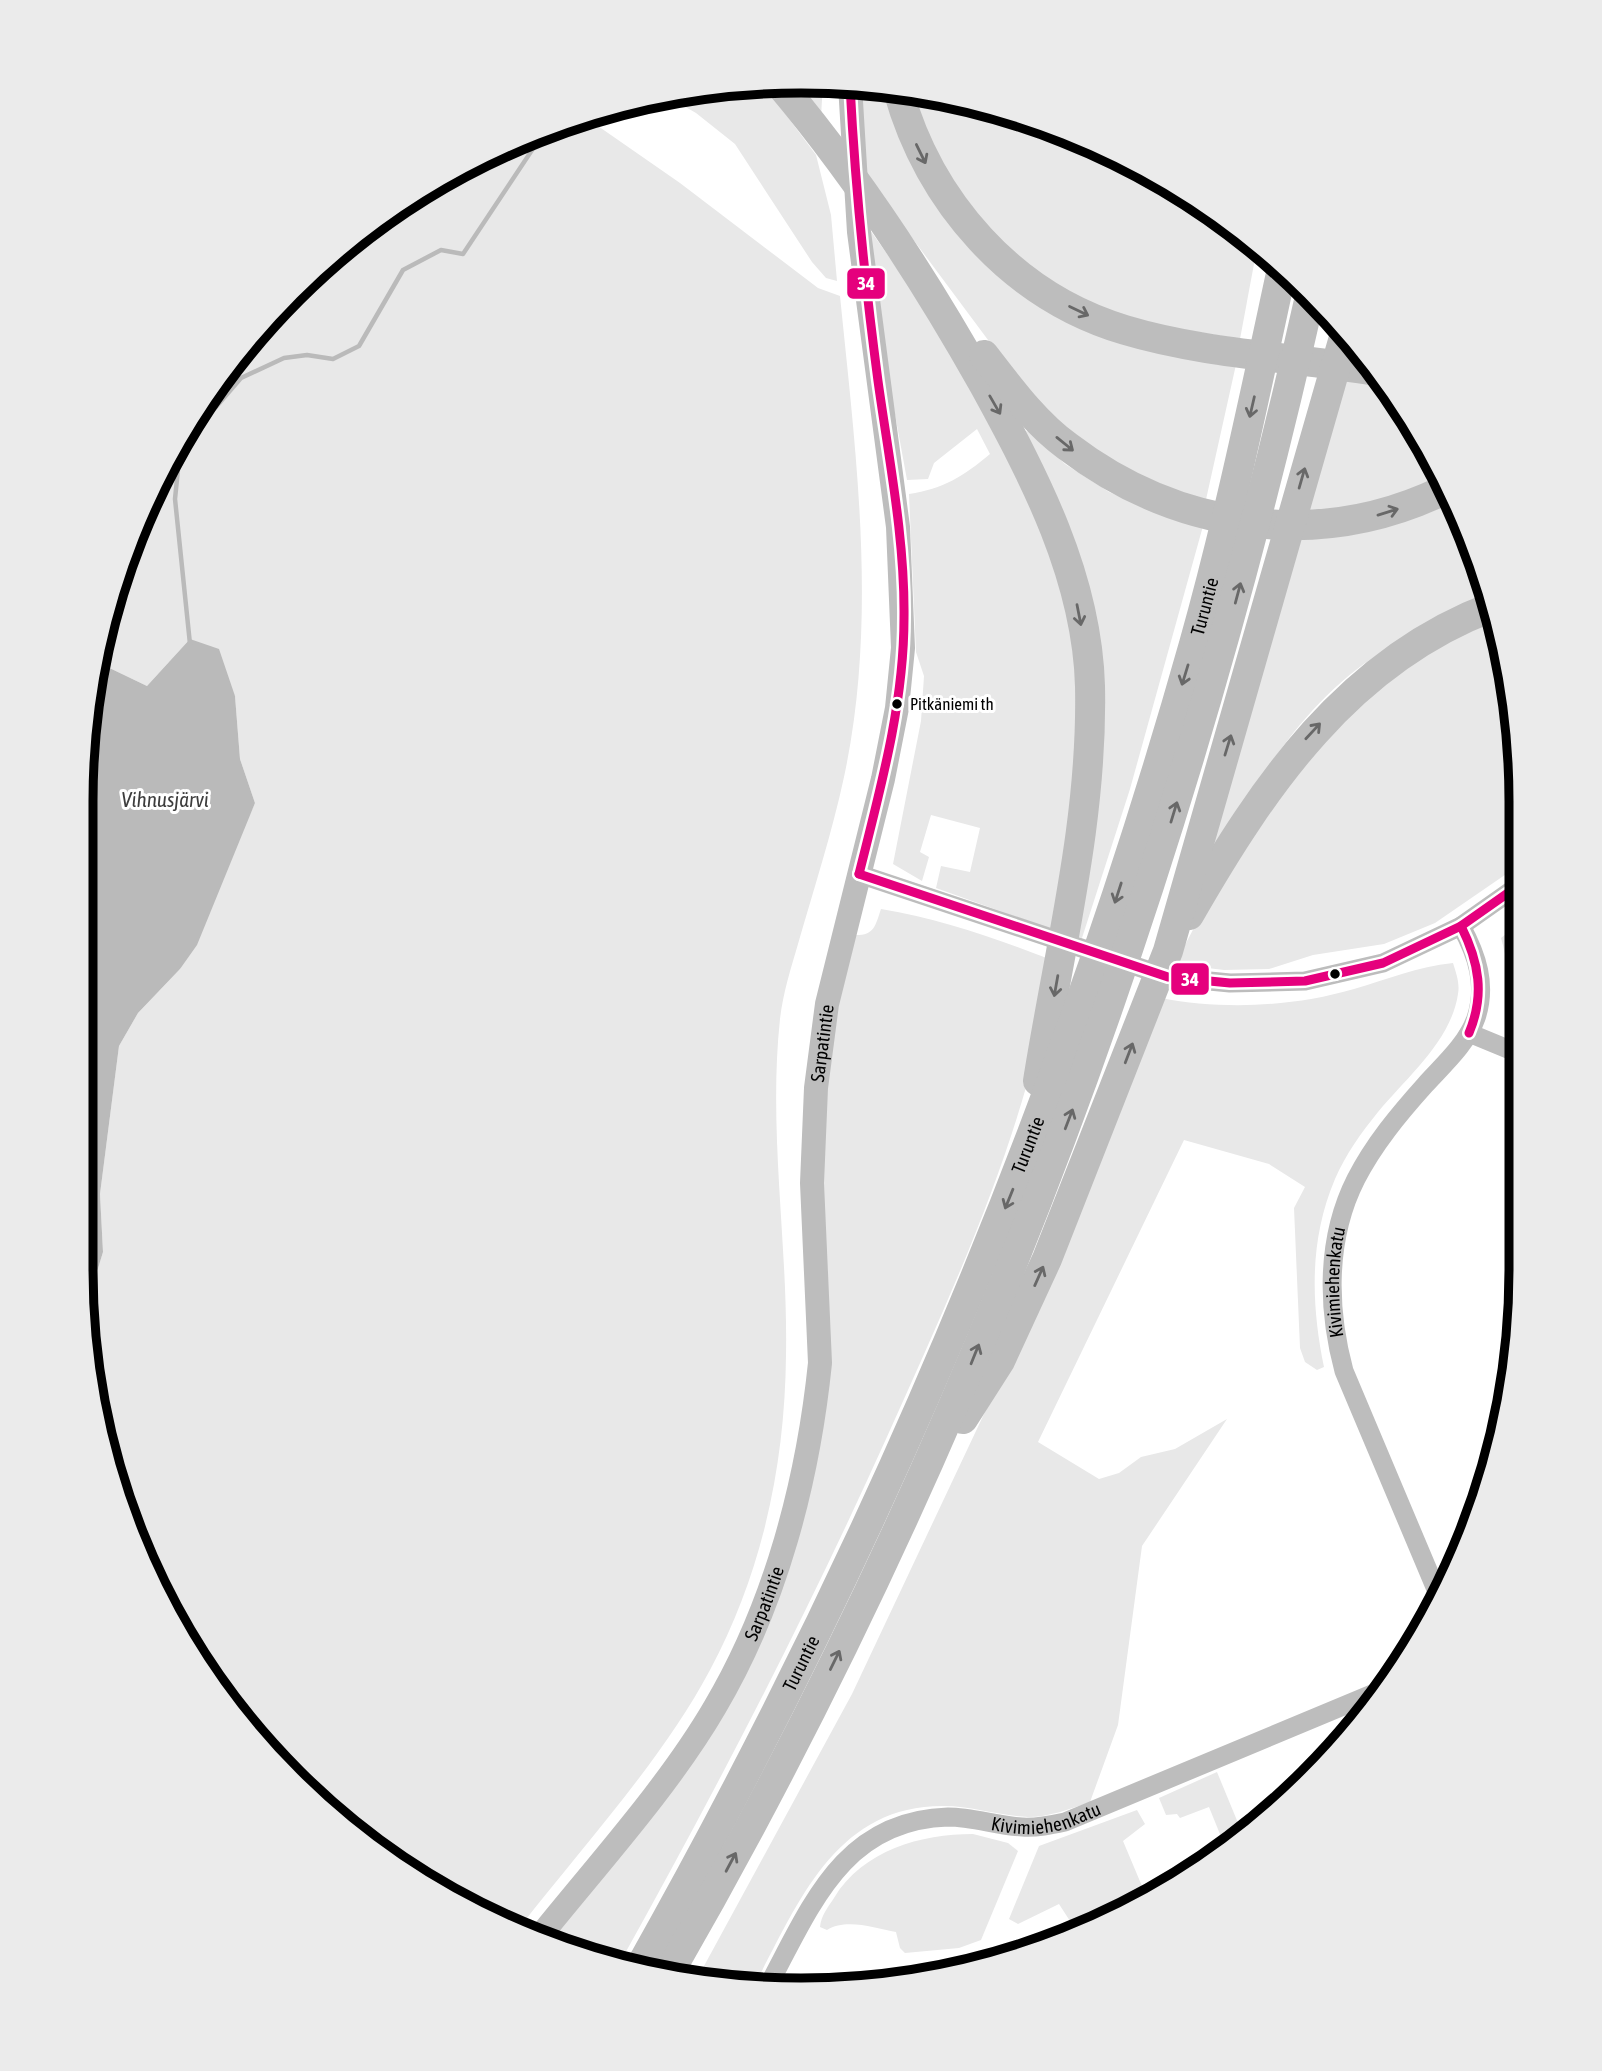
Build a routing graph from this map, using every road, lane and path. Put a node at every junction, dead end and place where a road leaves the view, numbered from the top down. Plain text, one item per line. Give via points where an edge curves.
1 (788, 93) edge
2 (851, 94) edge
3 (901, 100) edge
4 (911, 261) junction
5 (1280, 280) edge
6 (1308, 306) edge
7 (1342, 345) edge
8 (1362, 369) edge
9 (1438, 492) edge
10 (1483, 611) edge
11 (859, 874) junction
12 (1509, 892) edge
13 (1461, 926) junction
14 (1168, 951) junction
15 (1469, 1033) junction
16 (1509, 1050) edge
17 (1026, 1157) junction
18 (921, 1485) junction
19 (1435, 1586) edge
20 (1366, 1696) edge
21 (545, 1930) edge
22 (644, 1960) edge
23 (673, 1966) edge
24 (773, 1977) edge

1 - 4 highway
2 - 11 main road, Sarpatintie via 859,232 898,527 903,601 897,708
3 -> 8 highway via 919,152 975,235 1021,277 1065,304 1125,330
4 -> 9 highway via 1007,385 1066,446 1132,489 1187,510 1274,527 1330,524 1386,513
4 -> 17 highway via 1033,477 1064,553 1085,643 1090,683 1088,790
5 -> 17 highway, Turuntie via 1195,641 1091,975
18 -> 6 highway, Turuntie via 1093,1056 1152,884 1224,646
14 -> 7 highway
14 -> 10 highway via 1239,831 1306,739 1380,669 1429,636
11 - 13 street via 1114,961 1195,981 1265,984 1335,975 1383,963
11 - 21 main road, Sarpatintie via 827,1004 816,1088 812,1183 820,1363 807,1447 785,1539 764,1605 715,1707 662,1783
12 - 13 street
13 - 15 street via 1476,957 1480,979 1477,1015
18 -> 14 highway via 1015,1331
15 - 16 street
15 - 19 street, Kivimiehenkatu via 1384,1132 1368,1158 1345,1207 1332,1284 1336,1342 1344,1371
17 -> 22 highway, Turuntie via 940,1366 839,1583 762,1741
23 -> 18 highway, Turuntie via 787,1755
20 - 24 street, Kivimiehenkatu via 1065,1822 1020,1827 950,1817 894,1828 863,1844 840,1864 820,1889

